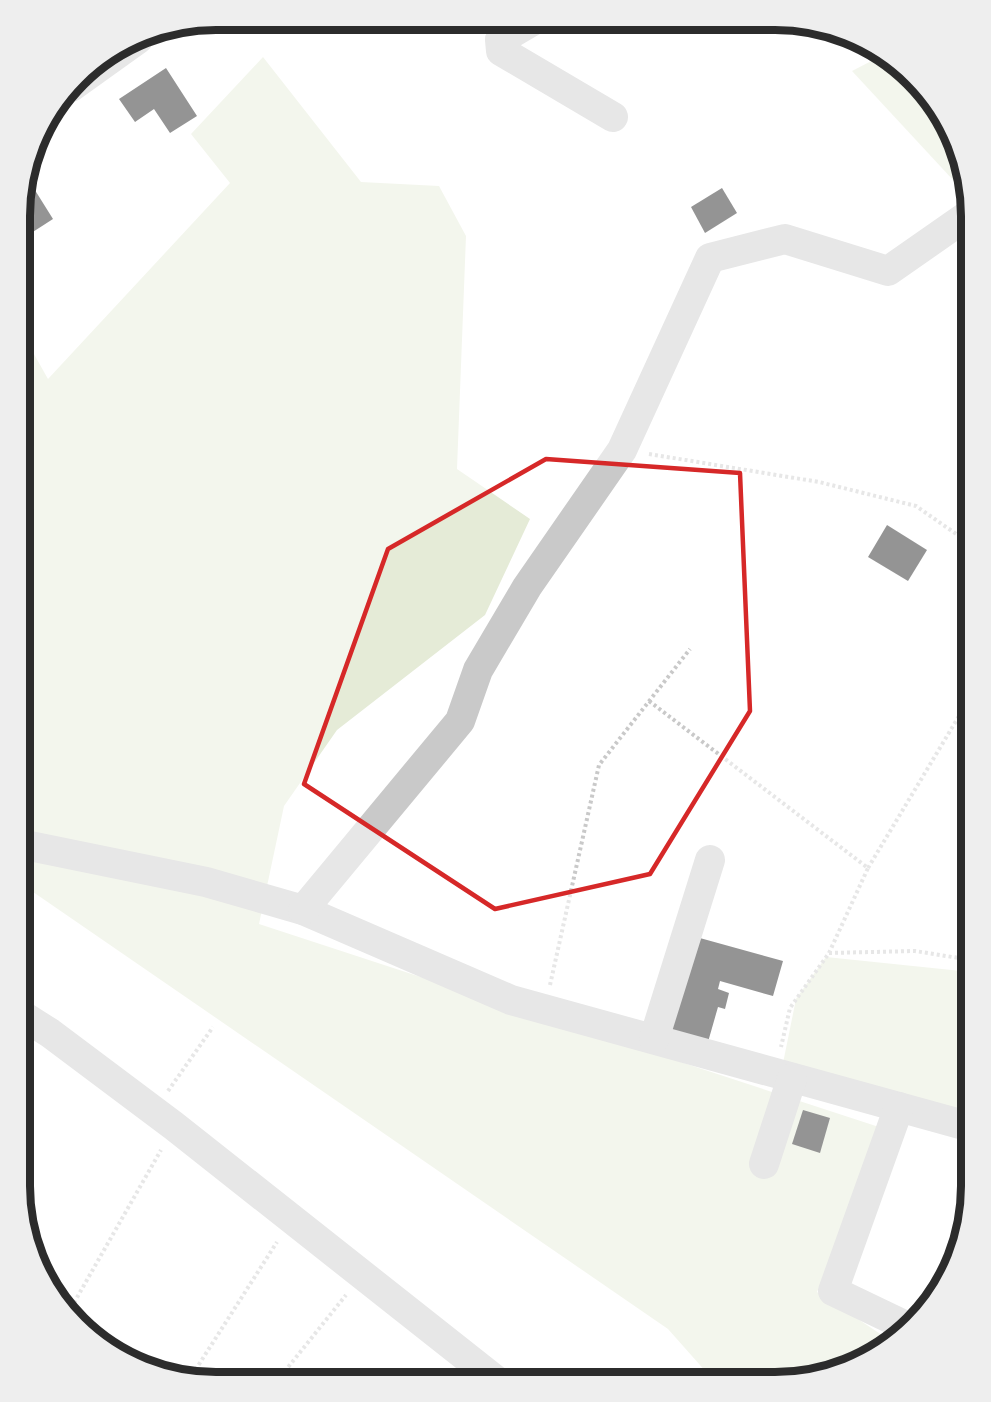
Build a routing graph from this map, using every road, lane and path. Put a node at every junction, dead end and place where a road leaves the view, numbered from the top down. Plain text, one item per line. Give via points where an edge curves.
1 (517, 30) edge
2 (614, 117) dead end
3 (961, 220) edge
4 (622, 450) junction
5 (959, 536) dead end
6 (690, 649) dead end
7 (649, 701) junction
8 (961, 713) edge
9 (30, 846) edge
10 (710, 860) dead end
11 (868, 868) junction
12 (303, 910) junction
13 (829, 953) junction
14 (961, 958) edge
15 (545, 1009) junction
16 (30, 1020) edge
17 (213, 1028) dead end
18 (654, 1039) junction
19 (784, 1075) junction
20 (899, 1107) junction
21 (164, 1118) junction
22 (961, 1124) edge
23 (764, 1164) dead end
24 (292, 1219) junction
25 (362, 1274) junction
26 (73, 1304) edge
27 (901, 1323) edge
28 (195, 1370) edge
29 (285, 1372) edge
30 (485, 1372) edge

1 - 2 street via 500,40 501,51
3 - 4 street via 888,271 785,239 710,258
4 - 5 path via 819,482 916,506
4 - 12 street via 527,587 478,670 460,721
6 - 7 path
7 - 11 path
7 - 15 path via 599,765
8 - 11 path
9 - 12 street via 206,882
10 - 18 street
11 - 13 path
12 - 15 street via 511,1000
13 - 14 path via 915,951
13 - 19 path via 790,1008
15 - 18 street
16 - 21 street
17 - 21 path
18 - 19 street
19 - 20 street
19 - 23 street
20 - 22 street
20 - 27 street via 833,1291
21 - 24 street
21 - 26 path
24 - 25 street
24 - 28 path
25 - 29 path
25 - 30 street

